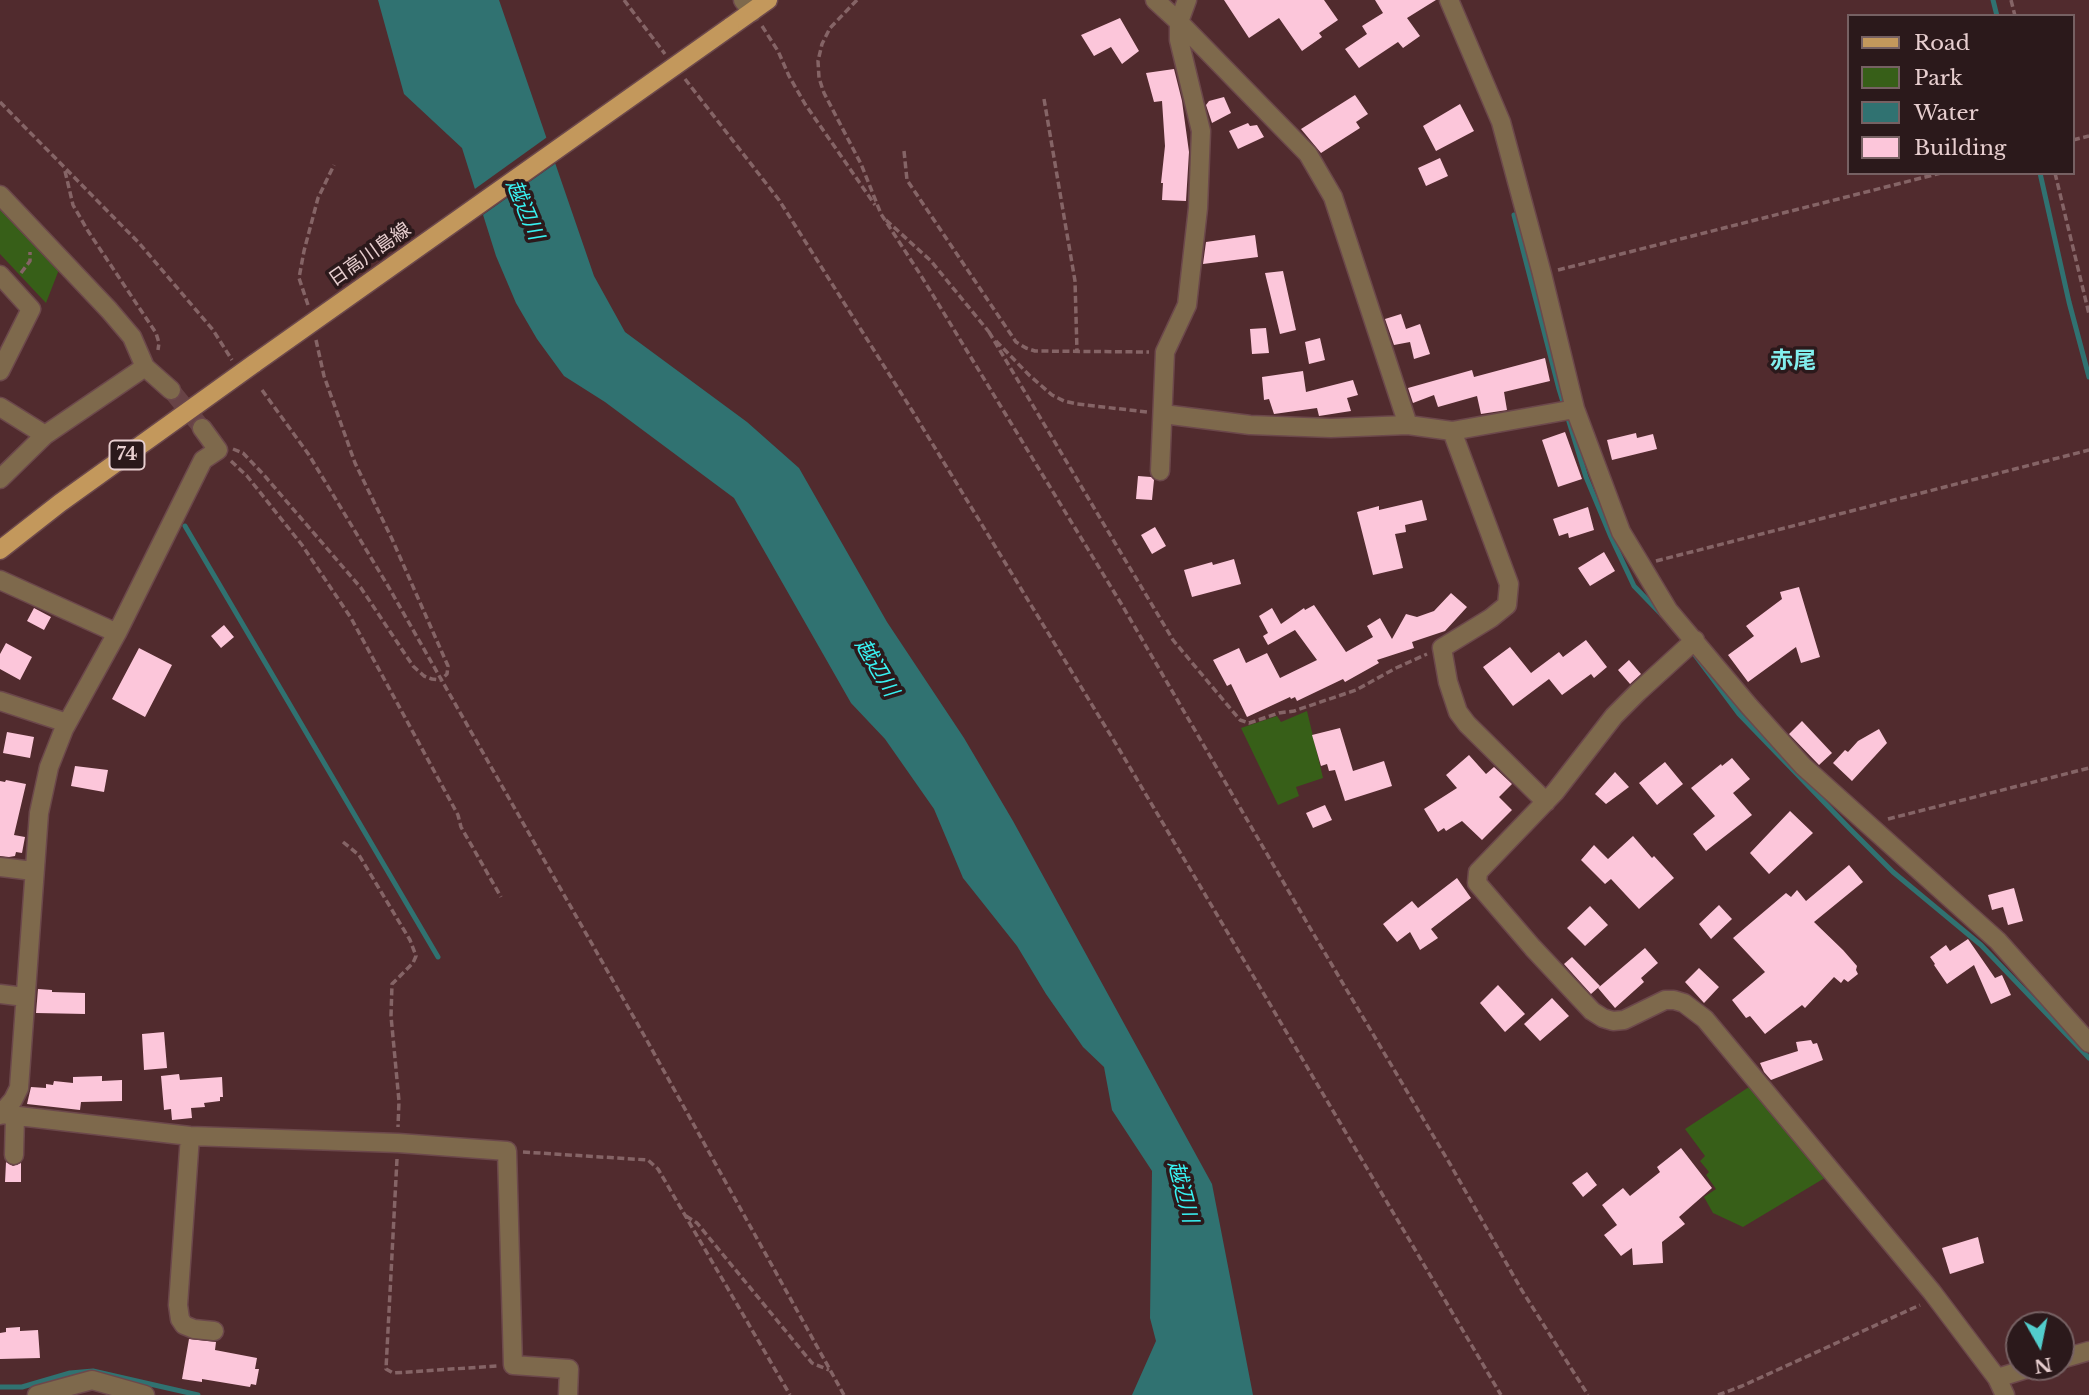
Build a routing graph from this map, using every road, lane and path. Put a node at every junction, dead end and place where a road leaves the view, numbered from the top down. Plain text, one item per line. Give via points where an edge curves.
1 (624, 0) edge
2 (768, 0) edge
3 (857, 0) edge
4 (1155, 0) edge
5 (1187, 0) edge
6 (1449, 0) edge
7 (747, 6) edge
8 (1179, 22) junction
9 (673, 64) dead end
10 (681, 74) dead end
11 (1044, 99) dead end
12 (0, 102) edge
13 (904, 151) dead end
14 (334, 166) dead end
15 (64, 169) junction
16 (1933, 175) edge
17 (2054, 175) edge
18 (0, 195) edge
19 (881, 214) junction
20 (27, 243) dead end
21 (1542, 274) junction
22 (9, 276) edge
23 (310, 312) dead end
24 (2089, 314) edge
25 (989, 332) junction
26 (315, 338) dead end
27 (1077, 351) junction
28 (1165, 352) junction
29 (234, 364) dead end
30 (145, 367) junction
31 (0, 370) edge
32 (171, 390) tunnel mouth
33 (262, 390) dead end
34 (0, 407) edge
35 (1575, 410) junction
36 (1163, 414) junction
37 (1408, 425) junction
38 (202, 428) tunnel mouth
39 (1451, 431) junction
40 (45, 435) junction
41 (218, 450) junction
42 (2089, 450) edge
43 (1160, 471) dead end
44 (0, 480) edge
45 (0, 550) edge
46 (1641, 565) junction
47 (0, 580) edge
48 (117, 633) junction
49 (1690, 644) junction
50 (1442, 648) junction
51 (441, 680) junction
52 (0, 701) edge
53 (67, 723) junction
54 (2089, 768) edge
55 (1546, 802) junction
56 (1868, 824) junction
57 (343, 842) dead end
58 (0, 867) edge
59 (33, 871) junction
60 (501, 897) dead end
61 (0, 994) edge
62 (25, 997) junction
63 (2089, 1043) edge
64 (5, 1115) edge
65 (190, 1136) junction
66 (398, 1143) junction
67 (507, 1151) junction
68 (14, 1155) dead end
69 (684, 1215) junction
70 (1936, 1297) junction
71 (215, 1331) dead end
72 (513, 1365) junction
73 (830, 1370) junction
74 (2005, 1376) edge
75 (1997, 1378) junction
76 (37, 1395) edge
77 (145, 1395) edge
78 (568, 1395) edge
79 (790, 1395) edge
80 (844, 1395) edge
81 (1501, 1395) edge
82 (1588, 1395) edge
83 (1718, 1395) edge
84 (2005, 1395) edge

1 - 9 path
2 - 7 main road, 日高川島線 / 74
3 - 19 path via 830,28 822,44 819,78
4 - 8 street
5 - 8 street
6 - 21 street via 1502,122
7 - 19 path
7 - 45 main road, 日高川島線 / 74, bridge via 730,27 255,363
8 - 28 street via 1200,131 1198,208 1187,305
8 - 37 street via 1308,154 1333,197
10 - 81 path via 779,200 913,412 1112,737
11 - 27 path via 1074,281
12 - 15 path
13 - 27 path via 907,180 1008,333 1035,351
14 - 23 path via 318,198 299,278
15 - 29 path via 139,243 213,330
15 - 30 path via 73,205 156,333 158,351
16 - 21 path
17 - 24 path
18 - 30 street via 132,337
19 - 25 path via 931,261
19 - 82 path via 1122,605 1521,1289
20 - 22 path via 30,261 25,270
21 - 35 street
22 - 31 street via 31,309
25 - 36 path via 1029,375 1064,401
25 - 50 path via 1173,640 1240,720 1249,723 1356,690
26 - 51 path via 355,463 448,666
27 - 28 path
28 - 36 street
30 - 32 street
30 - 40 street
33 - 51 path via 347,515
34 - 40 street
35 - 39 street
35 - 46 street via 1621,532
36 - 37 street via 1250,425
36 - 43 street
37 - 39 street
38 - 41 street
39 - 50 street via 1509,584 1507,605
40 - 44 street
41 - 48 street via 203,460
41 - 51 path via 238,450 250,460 361,588 414,666 424,676
41 - 60 path via 247,476 331,585
42 - 46 path
46 - 49 street
47 - 48 street
48 - 53 street
49 - 55 street via 1614,716
49 - 56 street via 1803,766
50 - 55 street via 1458,712
51 - 73 path
52 - 53 street
53 - 59 street via 49,767
54 - 56 path
55 - 70 street via 1478,872 1478,883 1602,1018 1624,1020 1674,1000 1705,1019
56 - 63 street via 1998,941
57 - 66 path via 359,855 416,956 392,984
58 - 59 street
59 - 62 street
61 - 62 street
62 - 64 street via 19,1088
64 - 65 street
64 - 68 street
65 - 66 street
65 - 71 street via 178,1305 184,1325
66 - 67 street
66 - 72 path via 386,1369 393,1373
67 - 69 path via 648,1160 667,1181
67 - 72 street
69 - 73 path via 697,1223 812,1363
69 - 79 path
70 - 75 street
70 - 83 path
72 - 78 street via 569,1369
73 - 80 path
74 - 75 street
75 - 84 street
76 - 77 street via 92,1380

